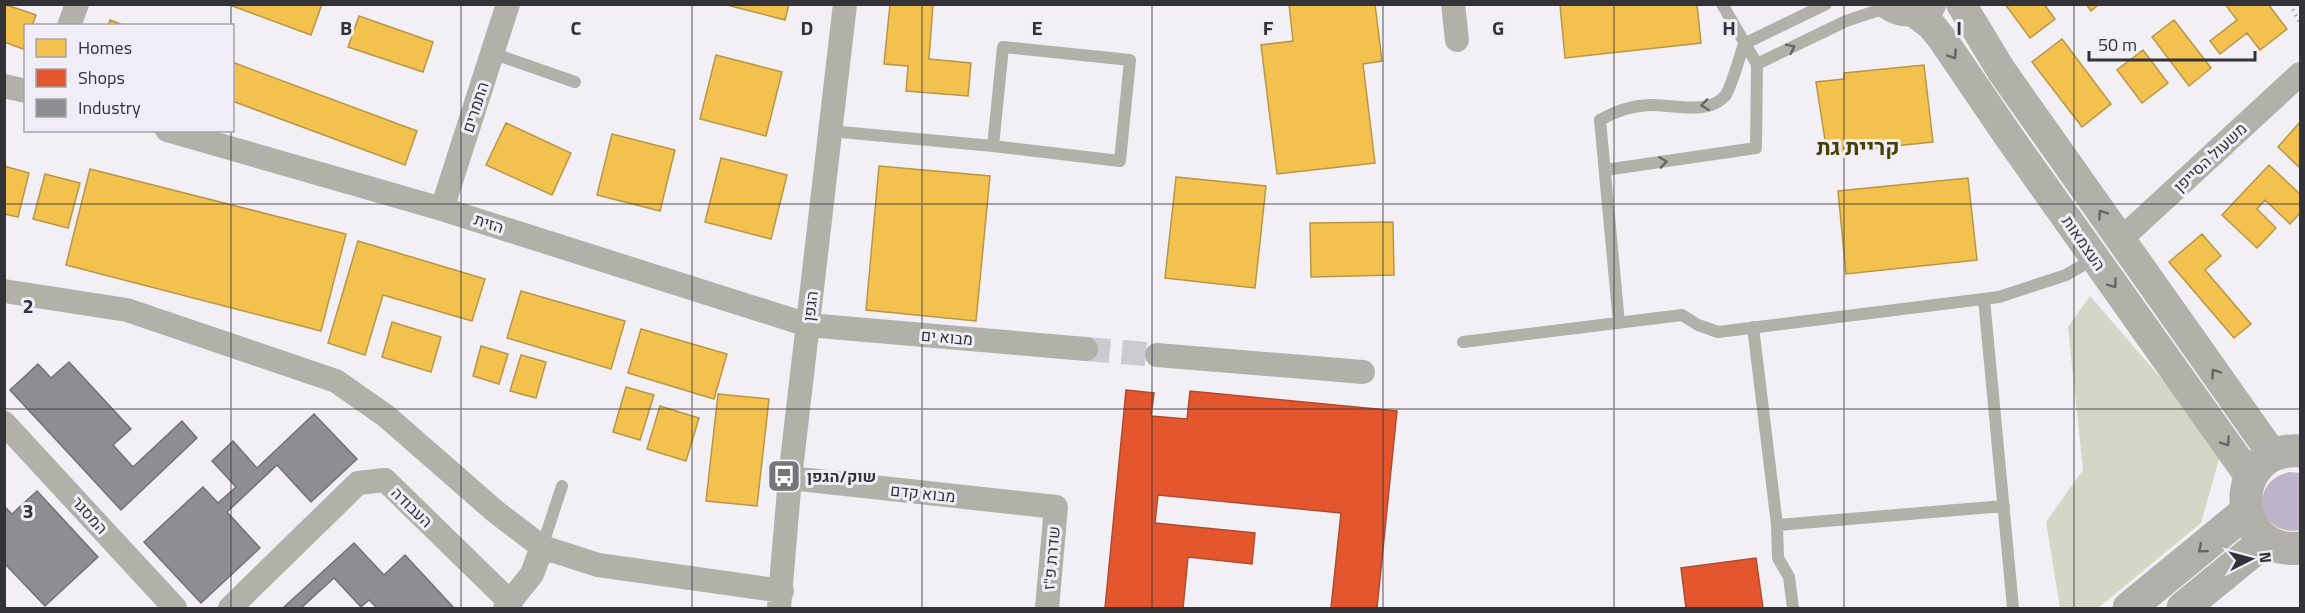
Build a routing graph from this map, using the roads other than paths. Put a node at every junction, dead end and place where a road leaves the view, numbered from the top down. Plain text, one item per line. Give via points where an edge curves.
1 (77, 4) edge
2 (508, 4) edge
3 (845, 4) edge
4 (1453, 4) edge
5 (1722, 4) edge
6 (1826, 4) edge
7 (1961, 4) edge
8 (1906, 7) edge
9 (70, 24) edge
10 (1456, 40) dead end
11 (1744, 44) junction
12 (492, 53) junction
13 (1757, 64) junction
14 (2301, 74) edge
15 (575, 82) dead end
16 (4, 86) edge
17 (24, 91) edge
18 (830, 131) junction
19 (174, 132) edge
20 (993, 146) junction
21 (1605, 170) junction
22 (442, 209) junction
23 (2120, 240) junction
24 (2095, 258) junction
25 (4, 291) edge
26 (1984, 299) junction
27 (1619, 323) junction
28 (808, 325) junction
29 (1753, 327) junction
30 (1463, 342) dead end
31 (1086, 349) tunnel mouth
32 (1157, 355) tunnel mouth
33 (1364, 372) dead end
34 (4, 423) edge
35 (2287, 453) edge
36 (2250, 477) junction
37 (790, 478) junction
38 (562, 486) dead end
39 (2004, 506) junction
40 (1056, 507) joint
41 (2247, 512) junction
42 (1777, 525) junction
43 (2266, 540) junction
44 (542, 547) junction
45 (2301, 548) edge
46 (781, 600) edge
47 (508, 606) edge
48 (176, 609) edge
49 (230, 609) edge
50 (1047, 609) edge
51 (1793, 609) edge
52 (2013, 609) edge
53 (2129, 609) edge
54 (2183, 609) edge

1 - 9 street
2 - 12 street, התמרים
3 - 18 street, הגפן
4 - 10 street
5 - 11 lane
6 - 11 lane
23 -> 7 street, העצמאות via 2001,70
13 -> 8 lane via 1846,21
8 -> 24 street, העצמאות via 1931,25 1943,40
11 - 13 lane
11 -> 21 lane via 1726,95 1714,105 1649,105 1616,110 1600,120
12 - 15 lane
12 - 22 street, התמרים
21 -> 13 lane via 1756,148
14 - 23 street, משעול הסייפן
16 - 17 street
18 - 20 lane
18 - 28 street, הגפן
19 - 22 street, הזית
20 - 20 lane via 1004,47 1130,60 1120,161
21 - 27 lane
22 - 28 street, הזית
35 -> 23 street, העצמאות
24 - 26 lane via 2066,275
24 -> 36 street, העצמאות
25 - 44 street via 127,310 336,381 386,416
26 - 29 lane
26 - 39 lane
27 - 29 lane via 1682,315 1718,332
27 - 30 lane
28 - 31 street, מבוא ים
28 - 37 street, הגפן
29 - 42 lane
32 - 33 street
34 - 48 street, המסגר
35 - 36 main road via 2264,461
36 - 41 main road via 2245,500
37 - 40 street, מבוא קדם
37 - 46 street, הגפן
38 - 44 lane
39 - 42 lane
39 - 52 lane
40 - 50 street, שדרת פ"ז
41 - 43 main road
41 -> 53 main road
42 - 51 lane via 1778,558 1789,577
43 - 45 main road via 2279,547
43 - 54 main road
44 - 46 street via 598,565
44 - 47 street via 532,574
47 - 49 street, העבודה via 385,480 358,483

